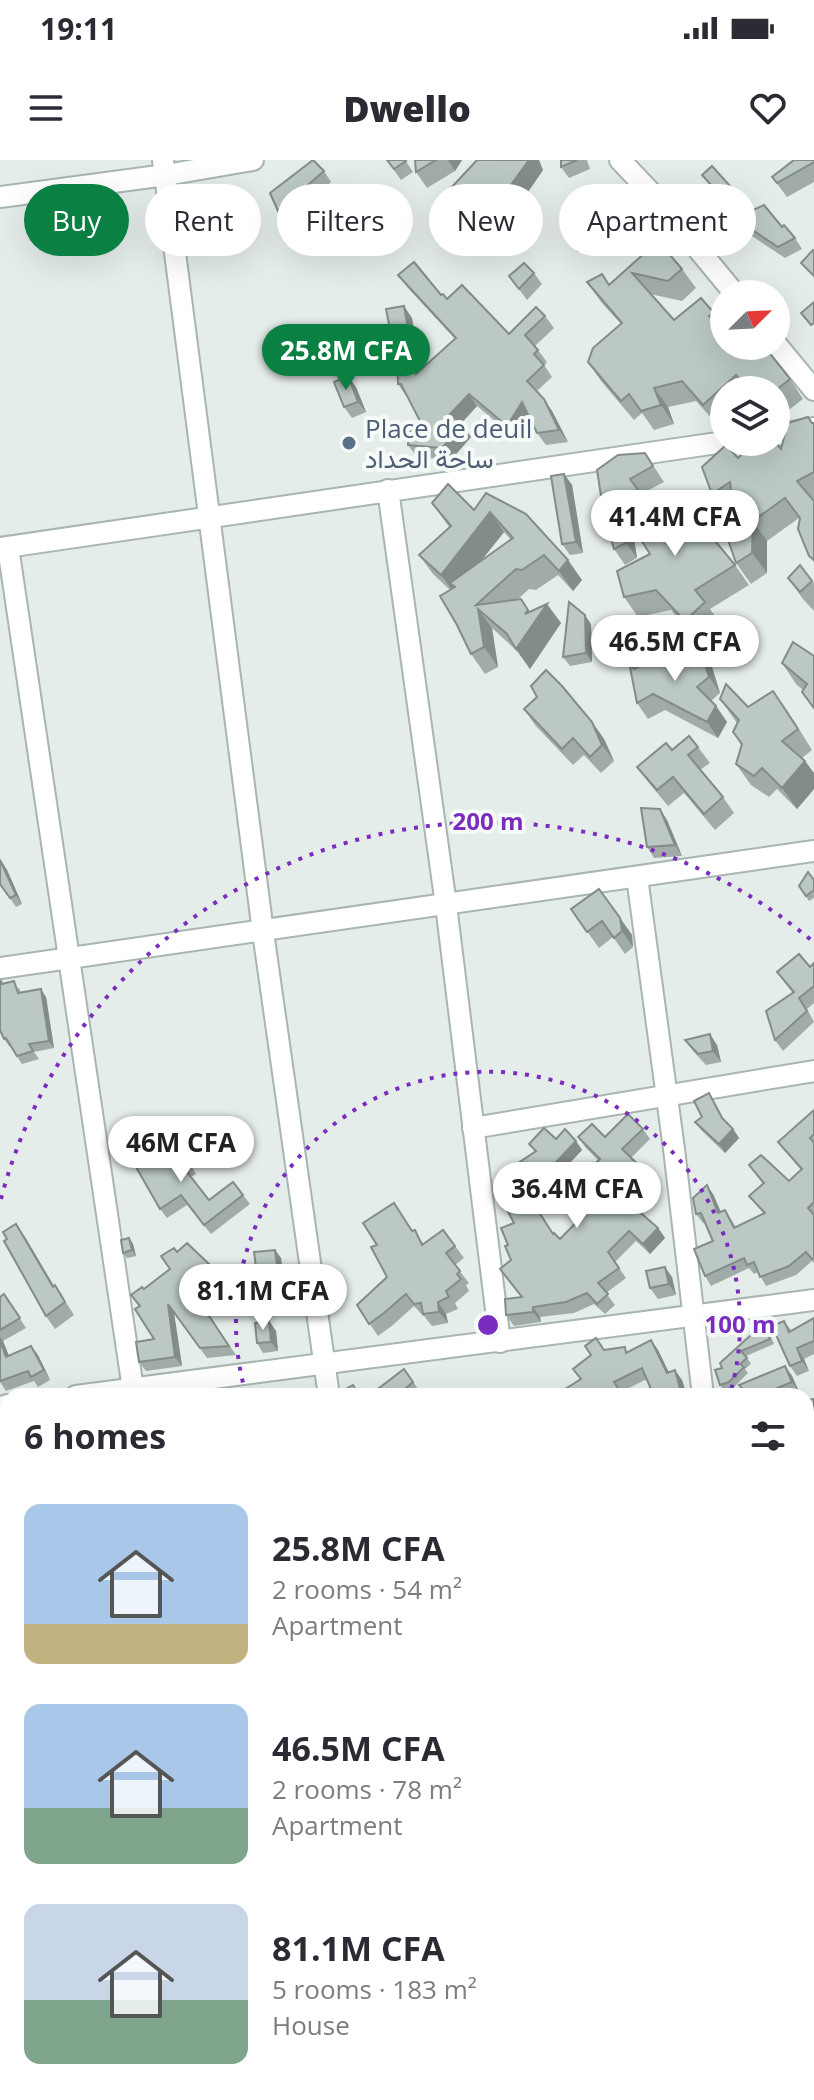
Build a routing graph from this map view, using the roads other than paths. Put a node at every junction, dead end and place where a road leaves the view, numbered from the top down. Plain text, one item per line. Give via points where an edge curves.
1 (253, 160) edge
2 (620, 160) edge
3 (164, 168) edge
4 (0, 197) edge
5 (723, 280) edge
6 (789, 360) edge
7 (814, 390) edge
8 (814, 428) edge
9 (790, 432) edge
10 (710, 444) edge
11 (388, 490) junction
12 (208, 517) junction
13 (4, 547) edge
14 (814, 851) edge
15 (637, 877) junction
16 (446, 905) junction
17 (263, 932) junction
18 (69, 959) junction
19 (0, 968) edge
20 (814, 1071) edge
21 (667, 1095) junction
22 (473, 1128) junction
23 (814, 1300) edge
24 (694, 1316) junction
25 (500, 1342) junction
26 (325, 1362) junction
27 (132, 1388) edge
28 (159, 1388) edge
29 (328, 1388) edge
30 (702, 1388) edge

1 - 3 street
2 - 5 street
3 - 4 street
3 - 12 street
6 - 7 street
8 - 9 street
10 - 11 street
11 - 12 street
11 - 16 street
12 - 13 street
12 - 17 street
13 - 18 street
14 - 15 street
15 - 16 street
15 - 21 street
16 - 17 street
16 - 22 street
17 - 18 street
17 - 26 street
18 - 19 street
18 - 27 street
20 - 21 street
21 - 22 street
21 - 24 street
22 - 25 street
23 - 24 street
24 - 25 street
24 - 30 street
25 - 26 street
26 - 28 street
26 - 29 street

